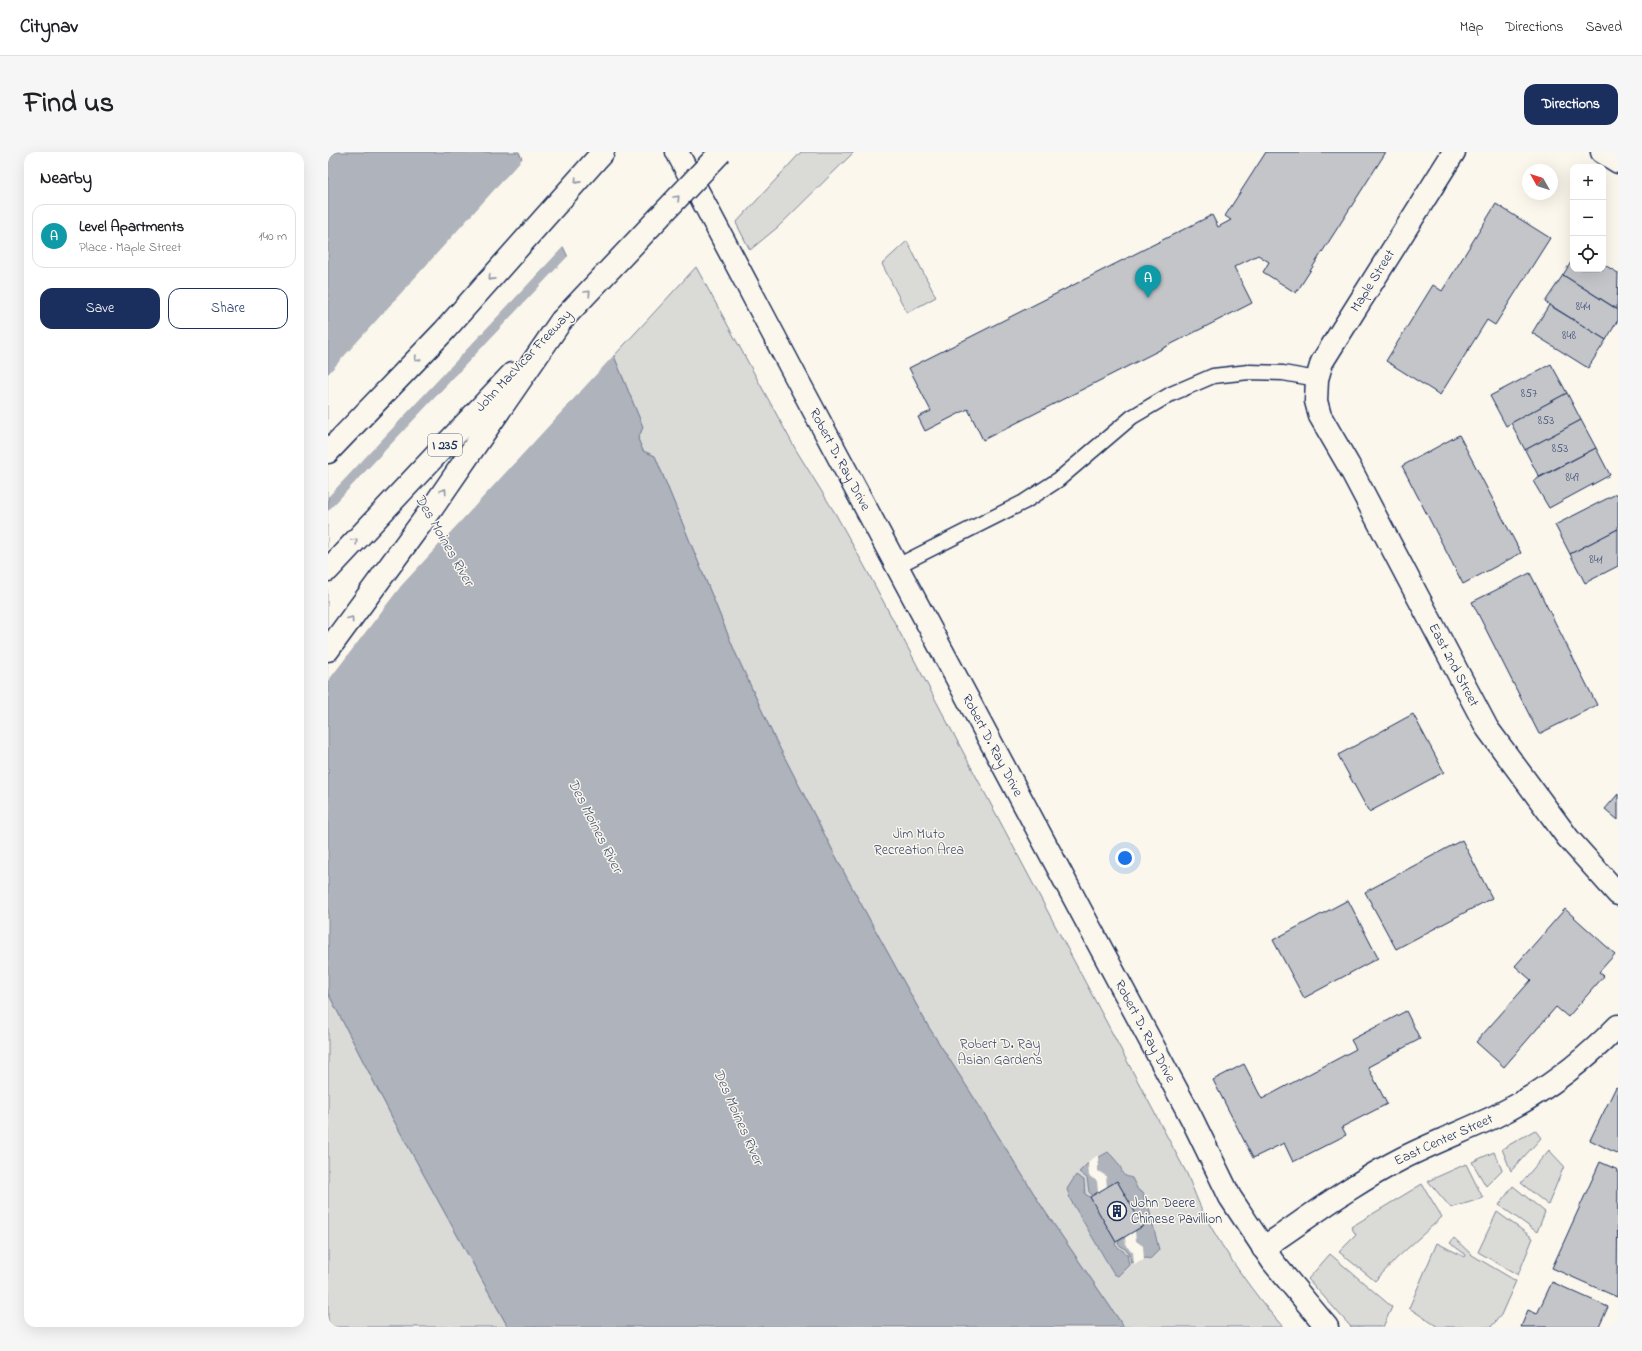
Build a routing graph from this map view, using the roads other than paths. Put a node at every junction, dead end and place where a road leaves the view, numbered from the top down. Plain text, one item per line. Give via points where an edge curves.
1 (603, 152) edge
2 (677, 152) edge
3 (721, 152) edge
4 (1454, 152) edge
5 (1602, 152) edge
6 (1618, 162) edge
7 (561, 321) junction
8 (1317, 379) junction
9 (1320, 416) joint
10 (328, 452) edge
11 (897, 566) junction
12 (328, 570) edge
13 (328, 650) edge
14 (1618, 894) edge
15 (1618, 1026) edge
16 (1263, 1248) junction
17 (1326, 1327) edge

1 -> 10 main road via 444,331
2 - 11 main road, Robert D. Ray Drive
7 -> 3 main road, John MacVicar Freeway / I 235, bridge
4 - 8 main road, Maple Street via 1322,362
5 - 6 main road
12 -> 7 main road, John MacVicar Freeway / I 235
13 -> 7 main road via 434,507
8 - 9 main road, Maple Street via 1316,401
8 - 11 lane via 1283,373 1249,372 1213,376 1171,394 1132,416 1058,480 1024,502
9 - 14 main road, East 2nd Street via 1487,728 1568,838
11 - 16 main road, Robert D. Ray Drive via 1191,1117 1230,1197
15 - 16 main road, East Center Street via 1566,1072 1521,1102 1495,1117 1432,1144 1377,1172
16 - 17 main road, Robert D. Ray Drive

